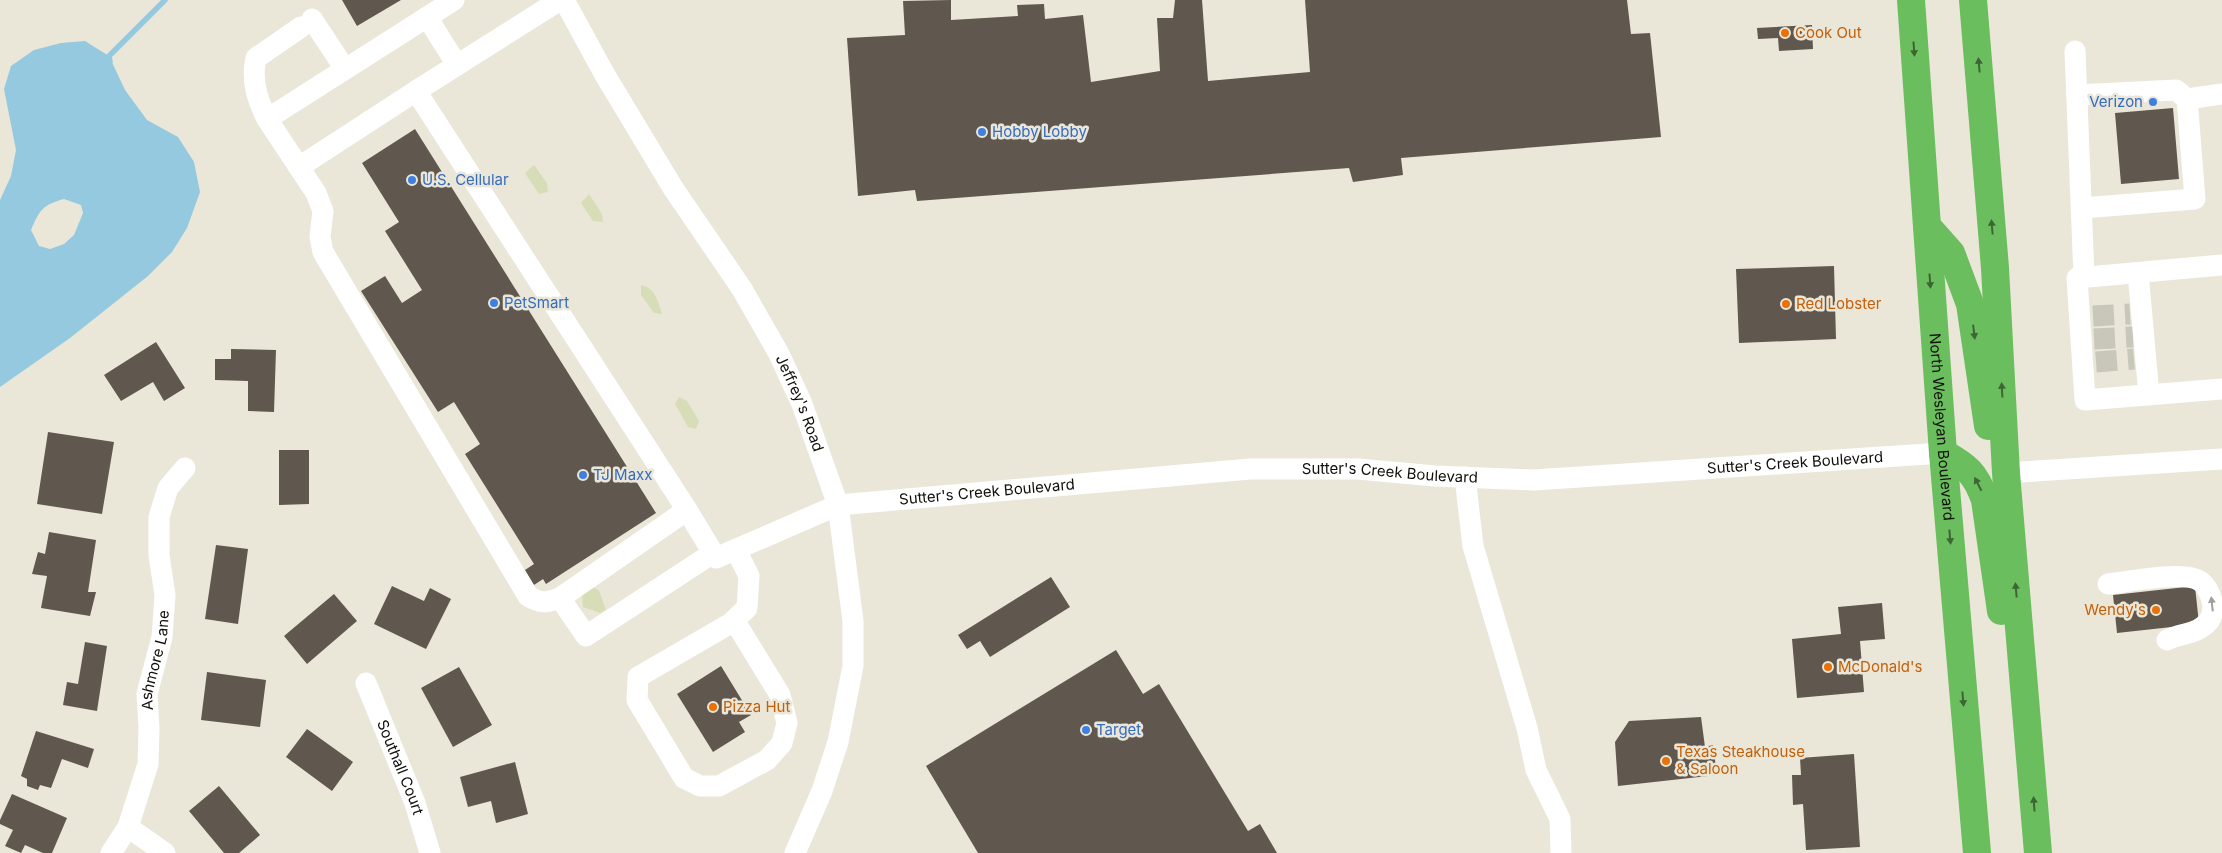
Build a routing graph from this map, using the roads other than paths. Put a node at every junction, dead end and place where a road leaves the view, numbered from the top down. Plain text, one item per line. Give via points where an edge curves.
1 (454, 0) edge
2 (560, 0) edge
3 (564, 0) edge
4 (1911, 0) edge
5 (1973, 0) edge
6 (427, 17) junction
7 (2075, 51) dead end
8 (456, 65) junction
9 (345, 69) junction
10 (416, 91) junction
11 (2085, 94) junction
12 (2222, 94) edge
13 (2187, 99) junction
14 (268, 119) junction
15 (299, 168) junction
16 (2194, 178) junction
17 (2082, 208) junction
18 (1927, 226) junction
19 (2222, 265) edge
20 (2138, 273) junction
21 (2084, 277) junction
22 (2222, 389) edge
23 (2148, 395) junction
24 (1943, 453) junction
25 (2222, 458) edge
26 (186, 468) dead end
27 (2006, 473) junction
28 (1465, 477) junction
29 (838, 505) junction
30 (687, 510) junction
31 (736, 550) junction
32 (713, 553) junction
33 (2108, 584) dead end
34 (560, 598) junction
35 (734, 620) junction
36 (2167, 640) dead end
37 (366, 683) dead end
38 (2027, 716) junction
39 (128, 827) junction
40 (111, 853) edge
41 (165, 853) edge
42 (430, 853) edge
43 (795, 853) edge
44 (1561, 853) edge
45 (1976, 853) edge
46 (2038, 853) edge

1 - 6 street
2 - 8 street
3 - 29 street, Jeffrey's Road via 673,188 742,289 779,354 802,404
4 -> 18 highway, North Wesleyan Boulevard
27 -> 5 highway via 1995,268
6 - 8 street
6 - 9 street
7 - 11 street
8 - 10 street
9 - 14 street
9 - 14 street via 307,23 256,58 253,71 255,86
10 - 15 street
10 - 30 street
11 - 13 street via 2176,90
11 - 16 street via 2108,104 2171,100 2179,104 2184,166
11 - 17 street
12 - 13 street
13 - 16 street
14 - 15 street
15 - 34 street via 316,193 323,211 320,237 323,252 528,596 539,603
16 - 17 street via 2195,199
17 - 21 street
18 -> 24 highway, North Wesleyan Boulevard
18 -> 27 highway via 1951,253 1970,304 1990,439 1997,460
19 - 20 street
20 - 21 street
20 - 23 street via 2139,358
21 - 23 street via 2077,278 2088,340 2085,400
22 - 23 street
24 - 28 street, Sutter's Creek Boulevard via 1534,480
38 -> 24 highway via 2007,687 2003,630 1985,500 1970,470
24 -> 45 highway, North Wesleyan Boulevard
25 - 27 street
26 - 39 street, Ashmore Lane via 168,488 159,516 159,555 165,595 162,637 147,694 148,764
38 -> 27 highway
28 - 29 street, Sutter's Creek Boulevard via 1358,469 1250,468
28 - 44 street via 1473,546 1527,728 1536,770 1560,819
29 - 31 street, Sutter's Creek Boulevard
29 - 43 street, Jeffrey's Road via 852,612 853,666 838,742 822,791
30 - 32 street
30 - 34 street
31 - 32 street, Sutter's Creek Boulevard via 716,558
31 - 35 street via 749,576 746,608
32 - 34 street via 586,636
36 -> 33 street via 2178,633 2194,632 2210,621 2214,608 2210,592 2199,581 2182,576
35 - 35 street via 638,677 637,700 684,778 700,786 719,786 766,760 782,743 787,723 780,695
37 - 42 street, Southall Court via 414,803
46 -> 38 highway
39 - 40 street, Ashmore Lane
39 - 41 street

